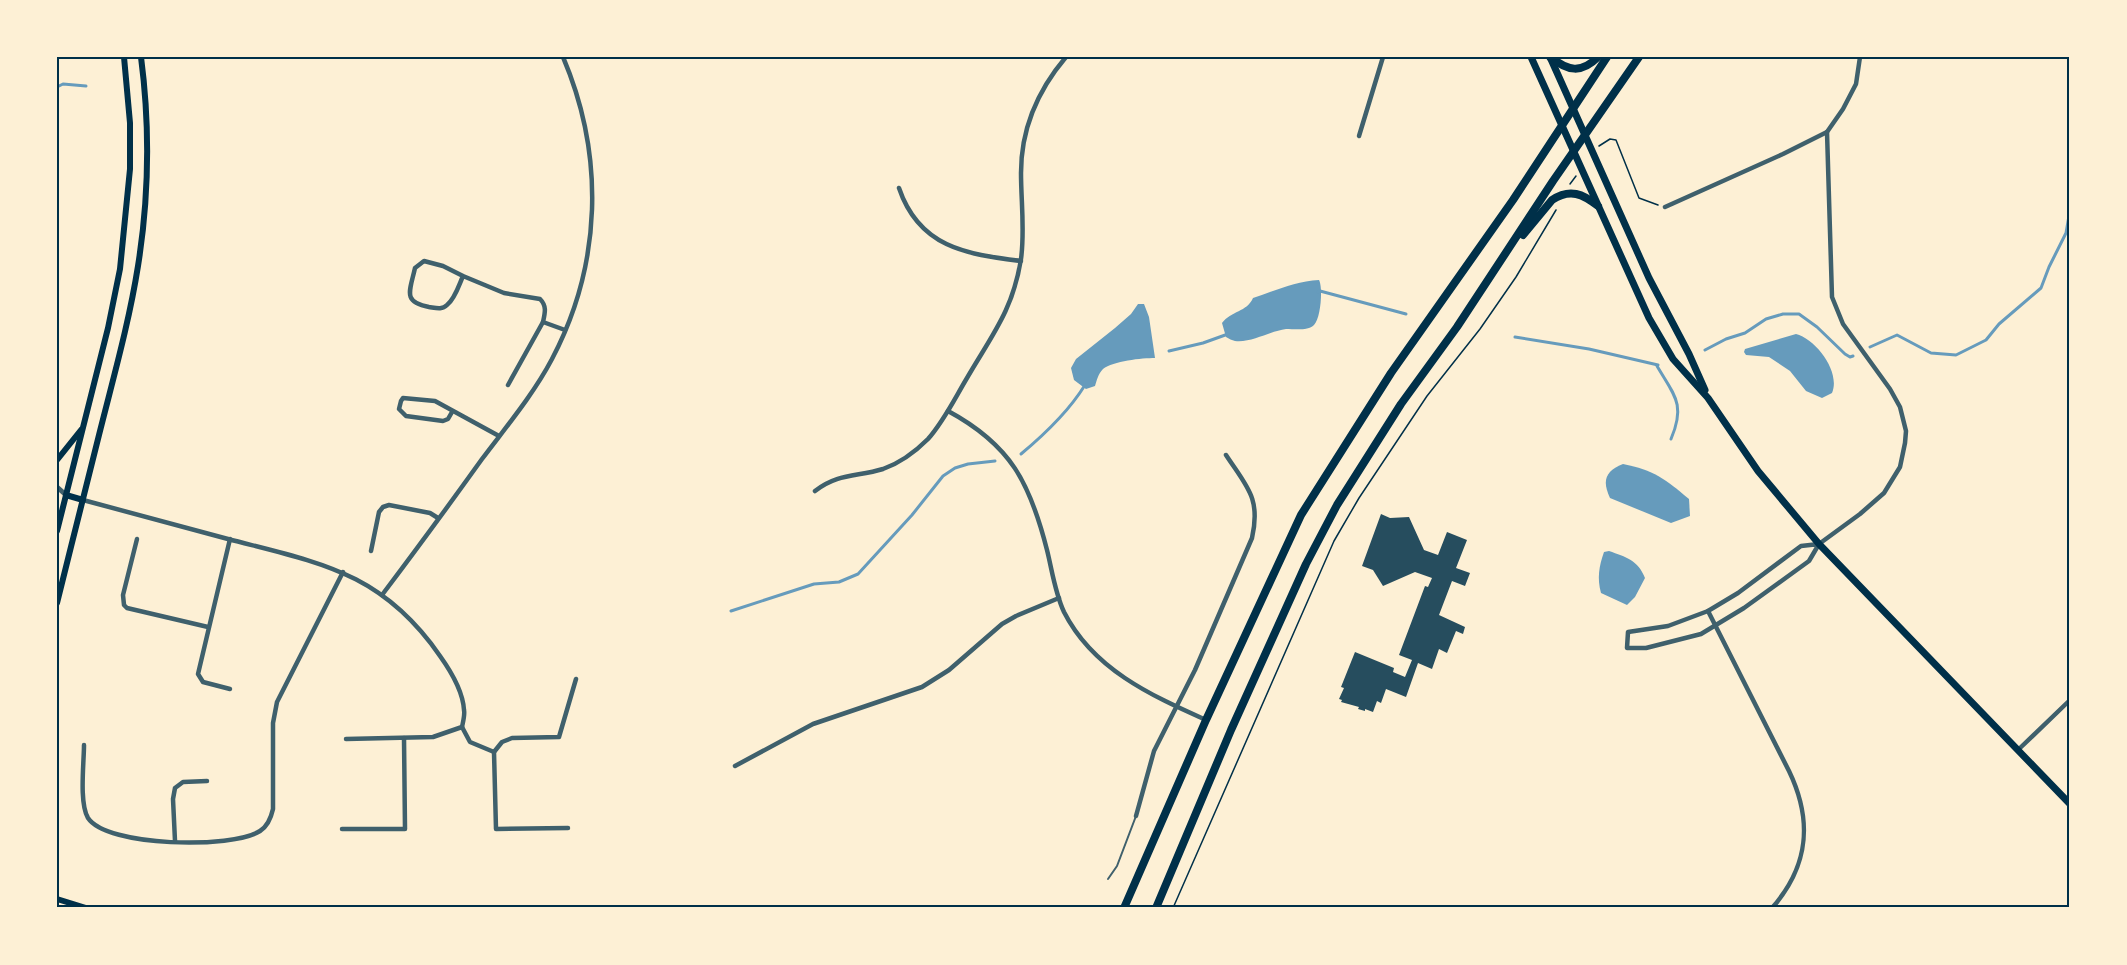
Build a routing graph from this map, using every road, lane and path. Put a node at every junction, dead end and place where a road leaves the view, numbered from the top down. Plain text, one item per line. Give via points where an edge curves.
1 (124, 57) edge
2 (141, 57) edge
3 (563, 57) edge
4 (1066, 57) edge
5 (1383, 57) edge
6 (1531, 57) edge
7 (1550, 57) edge
8 (1598, 57) edge
9 (1607, 57) edge
10 (1639, 57) edge
11 (1860, 57) edge
12 (1573, 109) junction
13 (1562, 126) junction
14 (1827, 132) junction
15 (1585, 135) junction
16 (1359, 136) dead end
17 (1600, 144) dead end
18 (1573, 151) junction
19 (1577, 175) dead end
20 (1569, 186) dead end
21 (899, 188) dead end
22 (1558, 206) dead end
23 (1598, 206) junction
24 (1665, 207) joint
25 (1506, 254) junction
26 (1021, 261) junction
27 (463, 276) junction
28 (543, 322) junction
29 (565, 330) junction
30 (508, 385) dead end
31 (1708, 398) junction
32 (948, 411) junction
33 (452, 412) junction
34 (83, 427) junction
35 (499, 436) junction
36 (1226, 454) dead end
37 (57, 460) edge
38 (57, 487) edge
39 (815, 491) dead end
40 (66, 495) junction
41 (57, 497) edge
42 (82, 500) junction
43 (438, 518) junction
44 (57, 531) edge
45 (137, 539) dead end
46 (230, 539) junction
47 (1819, 544) junction
48 (371, 551) dead end
49 (343, 572) junction
50 (382, 595) junction
51 (1059, 598) junction
52 (57, 603) edge
53 (1708, 611) junction
54 (1716, 626) junction
55 (208, 627) junction
56 (576, 679) dead end
57 (230, 689) dead end
58 (2070, 700) edge
59 (1177, 707) junction
60 (1206, 720) junction
61 (462, 728) junction
62 (404, 738) junction
63 (346, 739) dead end
64 (84, 745) dead end
65 (2019, 749) junction
66 (494, 752) junction
67 (735, 766) dead end
68 (207, 781) dead end
69 (2070, 804) edge
70 (1136, 816) joint
71 (568, 828) dead end
72 (342, 829) dead end
73 (175, 841) junction
74 (1108, 879) dead end
75 (57, 899) edge
76 (86, 908) edge
77 (1124, 908) edge
78 (1156, 908) edge
79 (1173, 908) edge
80 (1772, 908) edge

1 - 34 main road via 130,123 125,234 111,315
2 - 42 main road via 147,164 139,264
3 - 29 street via 588,135 593,200 587,263
4 - 26 street via 1035,103 1024,142
5 - 16 street
6 - 13 main road
7 - 8 highway via 1561,66 1581,69
7 - 12 main road
9 - 12 highway
10 - 15 highway
11 - 14 street via 1856,84
12 - 13 highway
12 - 15 main road
13 - 18 main road
13 - 60 highway via 1391,373 1301,515
14 - 24 street
14 - 47 street via 1832,297 1842,324 1896,399 1904,419 1905,443 1900,467 1884,493
15 - 18 highway
15 - 31 main road
17 - 24 path via 1616,140 1639,198
18 - 23 main road
18 - 25 highway
19 - 20 path
21 - 26 street via 913,217 936,239 960,250
22 - 79 path via 1516,277 1427,396 1334,541
23 - 25 highway via 1583,195 1558,196
23 - 31 main road via 1648,318 1673,359
25 - 78 highway via 1401,404 1326,524 1231,730
26 - 32 street via 1004,318
27 - 27 street via 446,307 412,301 415,268 424,261
27 - 28 street via 504,293 540,299 546,311
28 - 29 street
28 - 30 street
29 - 35 street via 537,385
31 - 47 main road via 1758,471
32 - 39 street via 928,438 905,458 882,469 834,479
32 - 51 street via 989,438 1020,476 1035,506
33 - 33 street via 435,401 409,397 400,401 399,409 406,416 443,422
33 - 35 street
34 - 37 main road
34 - 40 main road
35 - 43 street
36 - 59 street via 1248,488 1256,519 1244,561
38 - 40 street
40 - 41 street
40 - 42 main road
40 - 44 main road
42 - 46 street
42 - 52 main road
43 - 48 street via 430,513 383,507
43 - 50 street
45 - 55 street via 124,605
46 - 49 street
46 - 55 street
47 - 53 street via 1801,546
47 - 54 street via 1809,561
47 - 65 main road
49 - 50 street
49 - 73 street via 277,702 273,723 273,809 267,825 246,836 204,843
50 - 61 street via 410,619 443,661 463,702
51 - 59 street via 1064,612 1100,661
51 - 67 street via 1002,624 949,670 922,687 813,724
53 - 54 street
53 - 54 street via 1668,626 1628,632 1627,648 1672,642
54 - 80 street via 1793,779 1803,810 1804,839 1797,870
55 - 57 street via 199,678
56 - 66 street via 559,736 512,738
58 - 65 street
59 - 60 street
59 - 70 street via 1154,751
60 - 77 highway
61 - 62 street via 433,737
61 - 66 street via 470,742
62 - 63 street
62 - 72 street via 405,829
64 - 73 street via 84,807 90,821 100,828 144,841
65 - 69 main road
66 - 71 street via 496,829
68 - 73 street via 183,782 175,789
70 - 74 lane
75 - 76 main road

